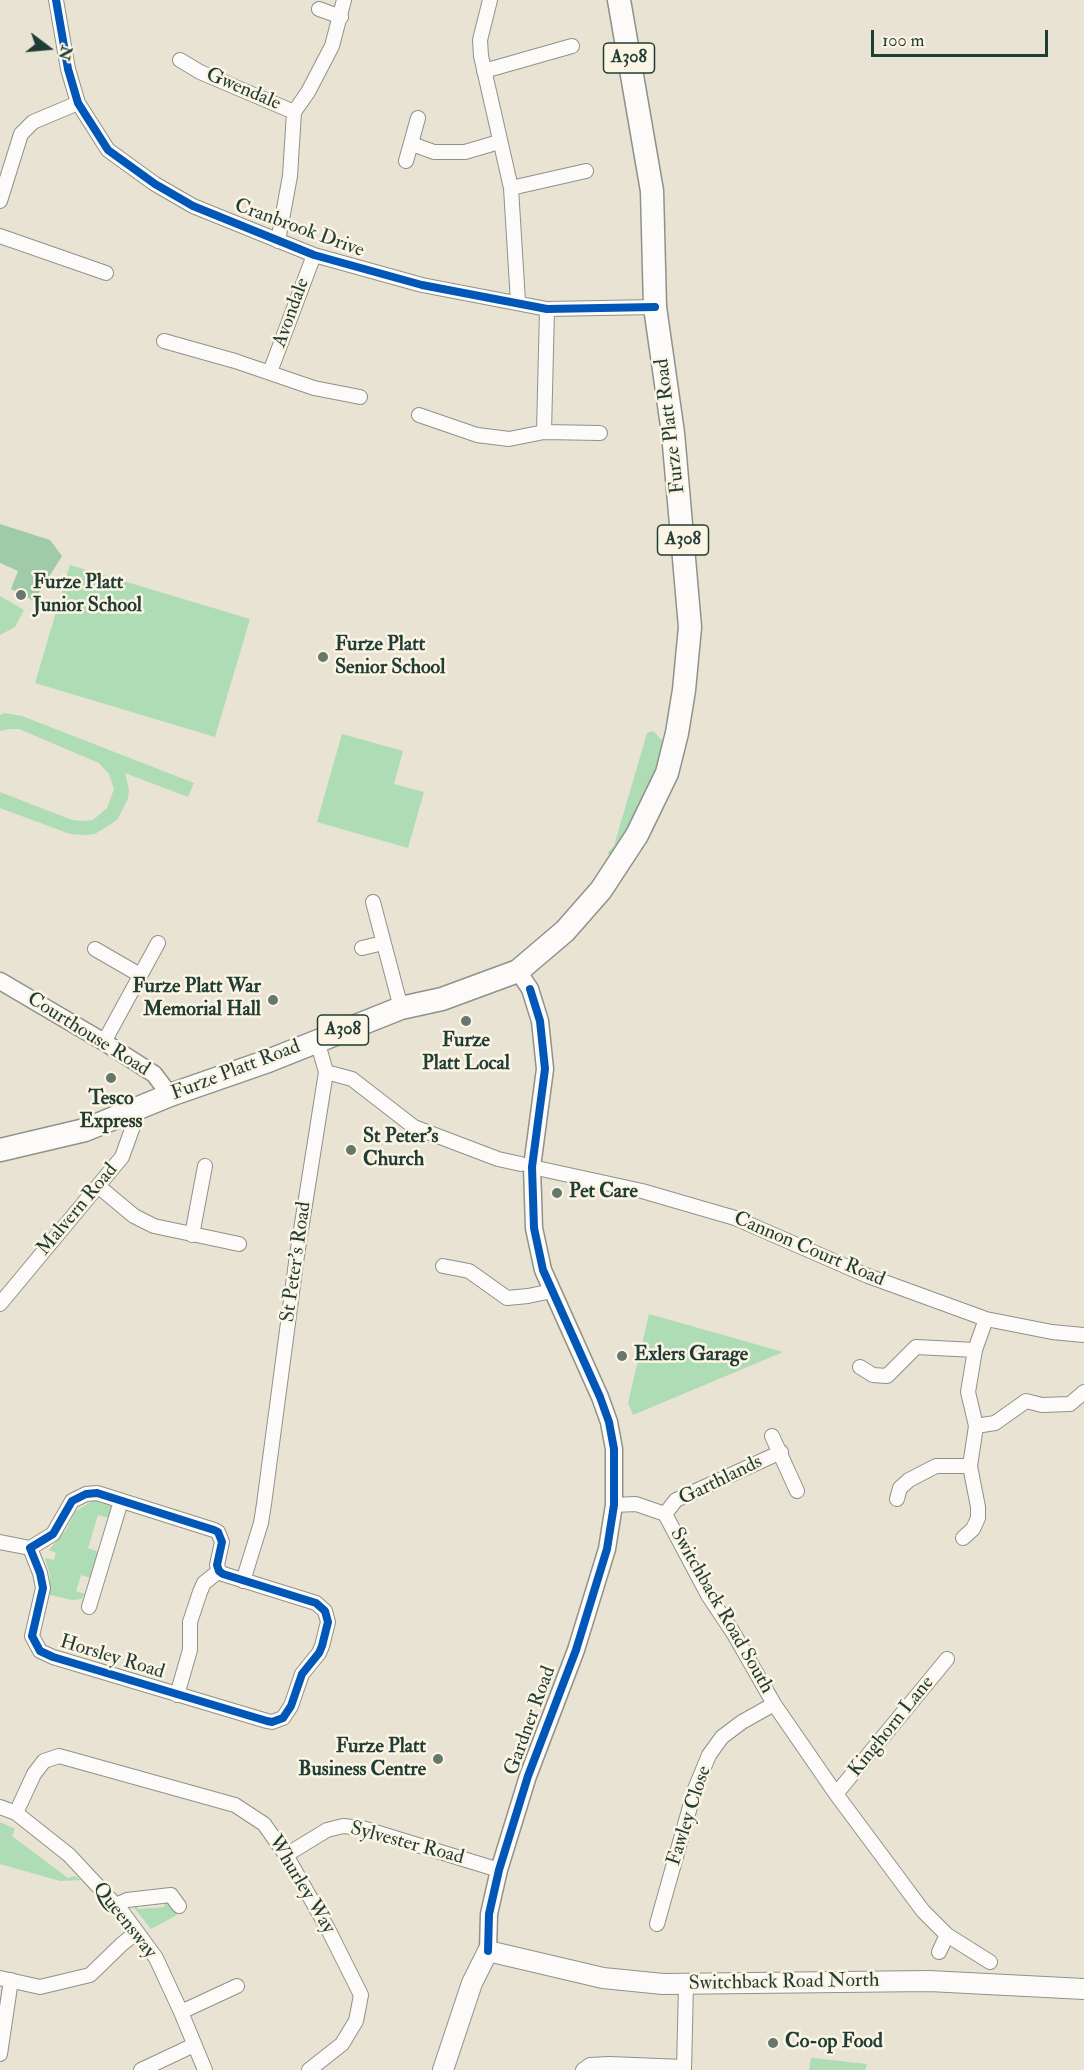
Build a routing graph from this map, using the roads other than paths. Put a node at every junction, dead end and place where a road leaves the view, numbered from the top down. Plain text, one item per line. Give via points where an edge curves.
1 (56, 0) edge
2 (344, 0) edge
3 (490, 0) edge
4 (619, 0) edge
5 (320, 9) dead end
6 (341, 17) junction
7 (180, 60) dead end
8 (562, 65) dead end
9 (484, 71) junction
10 (78, 103) junction
11 (294, 112) junction
12 (418, 118) dead end
13 (499, 142) junction
14 (412, 144) junction
15 (406, 161) dead end
16 (586, 171) dead end
17 (512, 188) junction
18 (1, 193) edge
19 (0, 236) edge
20 (278, 241) junction
21 (314, 255) junction
22 (106, 273) dead end
23 (518, 303) junction
24 (656, 307) junction
25 (547, 309) junction
26 (164, 341) dead end
27 (270, 372) junction
28 (360, 397) dead end
29 (419, 415) dead end
30 (544, 432) junction
31 (600, 433) dead end
32 (373, 903) dead end
33 (158, 943) dead end
34 (383, 943) junction
35 (362, 948) dead end
36 (95, 949) dead end
37 (518, 971) junction
38 (140, 975) junction
39 (0, 981) edge
40 (401, 1008) junction
41 (317, 1040) junction
42 (104, 1042) junction
43 (326, 1072) junction
44 (170, 1095) junction
45 (140, 1107) junction
46 (0, 1150) edge
47 (205, 1166) dead end
48 (527, 1166) junction
49 (98, 1186) junction
50 (192, 1235) junction
51 (239, 1244) dead end
52 (443, 1266) dead end
53 (552, 1291) junction
54 (0, 1304) edge
55 (986, 1319) junction
56 (1084, 1335) edge
57 (975, 1350) junction
58 (860, 1367) dead end
59 (1084, 1392) edge
60 (976, 1425) junction
61 (772, 1436) dead end
62 (781, 1452) junction
63 (970, 1466) junction
64 (797, 1491) dead end
65 (897, 1499) dead end
66 (121, 1501) junction
67 (614, 1504) junction
68 (665, 1514) junction
69 (963, 1538) dead end
70 (0, 1542) edge
71 (30, 1548) junction
72 (219, 1571) junction
73 (243, 1581) junction
74 (88, 1606) dead end
75 (947, 1659) dead end
76 (177, 1695) junction
77 (774, 1704) junction
78 (836, 1794) junction
79 (0, 1807) edge
80 (16, 1814) junction
81 (286, 1855) junction
82 (499, 1870) junction
83 (116, 1905) junction
84 (179, 1906) dead end
85 (657, 1924) dead end
86 (137, 1932) junction
87 (947, 1935) junction
88 (488, 1951) junction
89 (939, 1952) dead end
90 (990, 1962) dead end
91 (6, 1979) edge
92 (686, 1985) junction
93 (237, 1986) dead end
94 (1084, 1989) edge
95 (181, 2012) junction
96 (194, 2045) junction
97 (0, 2054) edge
98 (684, 2069) edge
99 (141, 2070) edge
100 (205, 2070) edge
101 (309, 2070) edge
102 (443, 2070) edge
103 (583, 2070) edge

1 - 10 street, Cranbrook Drive
2 - 6 street, Gwendale
3 - 9 street via 480,40
4 - 24 main road, Furze Platt Road / A308 via 652,191
5 - 6 street
6 - 11 street, Gwendale via 332,46
7 - 11 street, Gwendale via 188,74
8 - 9 street via 565,49
9 - 13 street
10 - 18 street via 33,122 21,134
10 - 20 street, Cranbrook Drive via 108,150 155,184 193,206
11 - 20 street, Gwendale via 290,176
12 - 14 street
13 - 14 street via 465,152 434,152
13 - 17 street
14 - 15 street
16 - 17 street via 564,169
17 - 23 street
19 - 22 street
20 - 21 street, Cranbrook Drive
21 - 23 street, Cranbrook Drive via 422,285
21 - 27 street, Avondale
23 - 25 street, Cranbrook Drive
24 - 25 street, Cranbrook Drive
24 - 37 main road, Furze Platt Road / A308 via 673,433 690,627 677,733 667,773 637,835 566,931
25 - 30 street
26 - 27 street, Avondale
27 - 28 street, Avondale via 314,388
29 - 30 street via 477,435 510,439
30 - 31 street
32 - 34 street
33 - 38 street
34 - 35 street
34 - 40 street
36 - 38 street
37 - 40 main road, Furze Platt Road / A308 via 442,999
37 - 48 street via 530,988 540,1021 545,1069
38 - 42 street
39 - 42 street, Courthouse Road
40 - 41 main road, Furze Platt Road / A308
41 - 43 street, St Peter's Road
41 - 44 main road, Furze Platt Road / A308
42 - 44 street, Courthouse Road via 154,1074
43 - 48 street, Cannon Court Road via 352,1078 414,1127
43 - 73 street, St Peter's Road via 261,1523
44 - 45 main road, Furze Platt Road / A308
45 - 46 main road, Furze Platt Road / A308 via 85,1130
45 - 49 street, Malvern Road via 122,1157
47 - 50 street
48 - 53 street via 534,1228
48 - 55 street, Cannon Court Road via 642,1191 735,1218 868,1276
49 - 50 street via 134,1216 154,1226
49 - 54 street, Malvern Road
50 - 51 street
52 - 53 street via 469,1271 507,1298
53 - 67 street via 609,1422 614,1449
55 - 56 street, Cannon Court Road
55 - 57 street
57 - 58 street via 916,1347 887,1376 873,1375
57 - 60 street via 969,1392
59 - 60 street via 1070,1404 1026,1401 995,1423
60 - 63 street
61 - 62 street, Garthlands
62 - 64 street, Garthlands
62 - 68 street, Garthlands via 676,1500
63 - 65 street via 936,1466 909,1480 900,1488
63 - 69 street via 978,1518 974,1529
66 - 71 street via 97,1493 72,1501 53,1534
66 - 72 street via 218,1532 222,1542
66 - 74 street
67 - 68 street, Switchback Road South via 636,1504
67 - 82 street, Gardner Road via 607,1549 576,1650 528,1776
68 - 77 street, Switchback Road South via 708,1595
70 - 71 street
71 - 76 street, Horsley Road via 43,1588 32,1636 40,1651
72 - 73 street
72 - 76 street via 204,1583 200,1592 190,1622 190,1650
73 - 76 street, Horsley Road via 316,1603 327,1616 319,1653 302,1674 288,1713 267,1721
75 - 78 street, Kinghorn Lane
77 - 78 street, Switchback Road South
77 - 85 street, Fawley Close via 722,1737 709,1755 694,1789
78 - 87 street, Switchback Road South via 923,1911
79 - 80 street, Queensway
80 - 81 street, Whurley Way via 34,1774 44,1761 59,1756 236,1805 264,1824
80 - 83 street, Queensway via 69,1855
81 - 82 street, Sylvester Road via 327,1830 343,1826 362,1828
81 - 101 street, Whurley Way via 361,1995 356,2021 342,2044
82 - 88 street, Gardner Road via 489,1914
83 - 84 street via 171,1895
83 - 86 street, Queensway
86 - 91 street via 90,1974 40,1987
86 - 95 street, Queensway via 156,1958
87 - 89 street
87 - 90 street, Switchback Road South
88 - 92 main road, Switchback Road North via 603,1978
88 - 102 main road, Gardner Road via 468,1992
91 - 97 street
92 - 94 main road, Switchback Road North via 929,1981
92 - 98 street
93 - 95 street
95 - 96 street, Queensway
96 - 99 street
96 - 100 street, Queensway
98 - 103 street via 609,2064 590,2065

